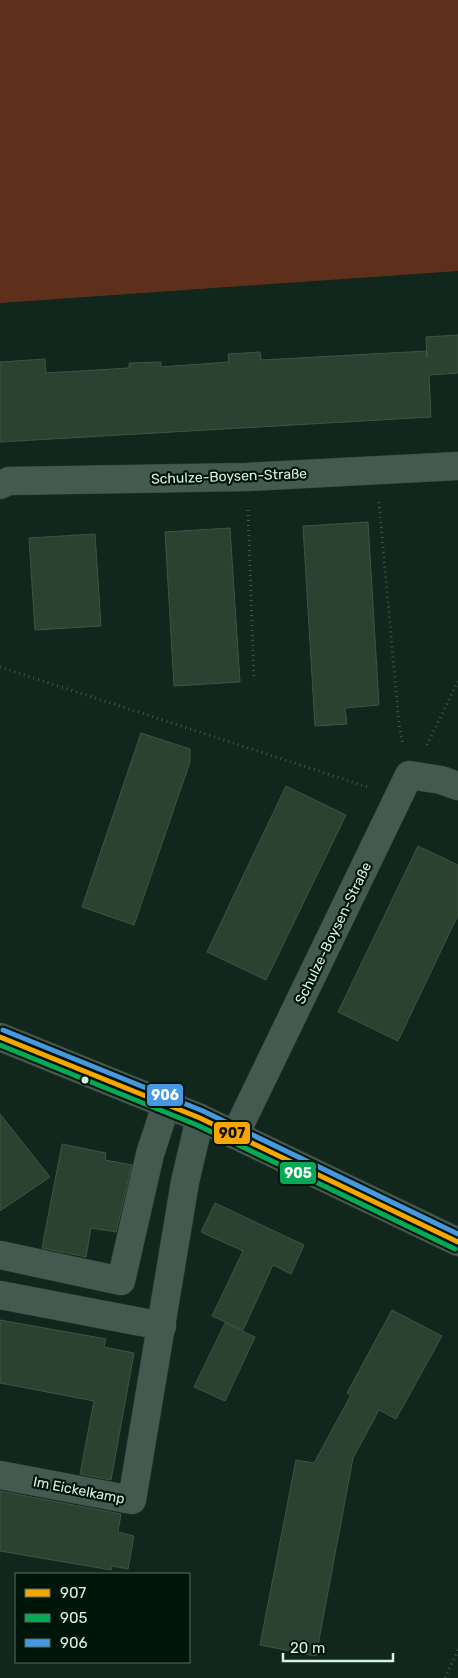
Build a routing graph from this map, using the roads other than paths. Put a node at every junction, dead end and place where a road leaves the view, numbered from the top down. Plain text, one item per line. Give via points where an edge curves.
1 (458, 466) edge
2 (0, 485) edge
3 (458, 786) edge
4 (0, 1037) edge
5 (166, 1104) junction
6 (200, 1118) junction
7 (235, 1135) junction
8 (458, 1242) edge
9 (0, 1255) edge
10 (0, 1295) edge
11 (162, 1326) junction
12 (0, 1475) edge

1 - 2 street, Schulze-Boysen-Straße via 247,477 9,481
3 - 7 street, Schulze-Boysen-Straße via 409,775
4 - 5 street
5 - 6 street
5 - 9 street via 150,1154 121,1281
6 - 7 street
6 - 11 street, Im Eickelkamp via 185,1182
7 - 8 street
10 - 11 street
11 - 12 street, Im Eickelkamp via 132,1500

